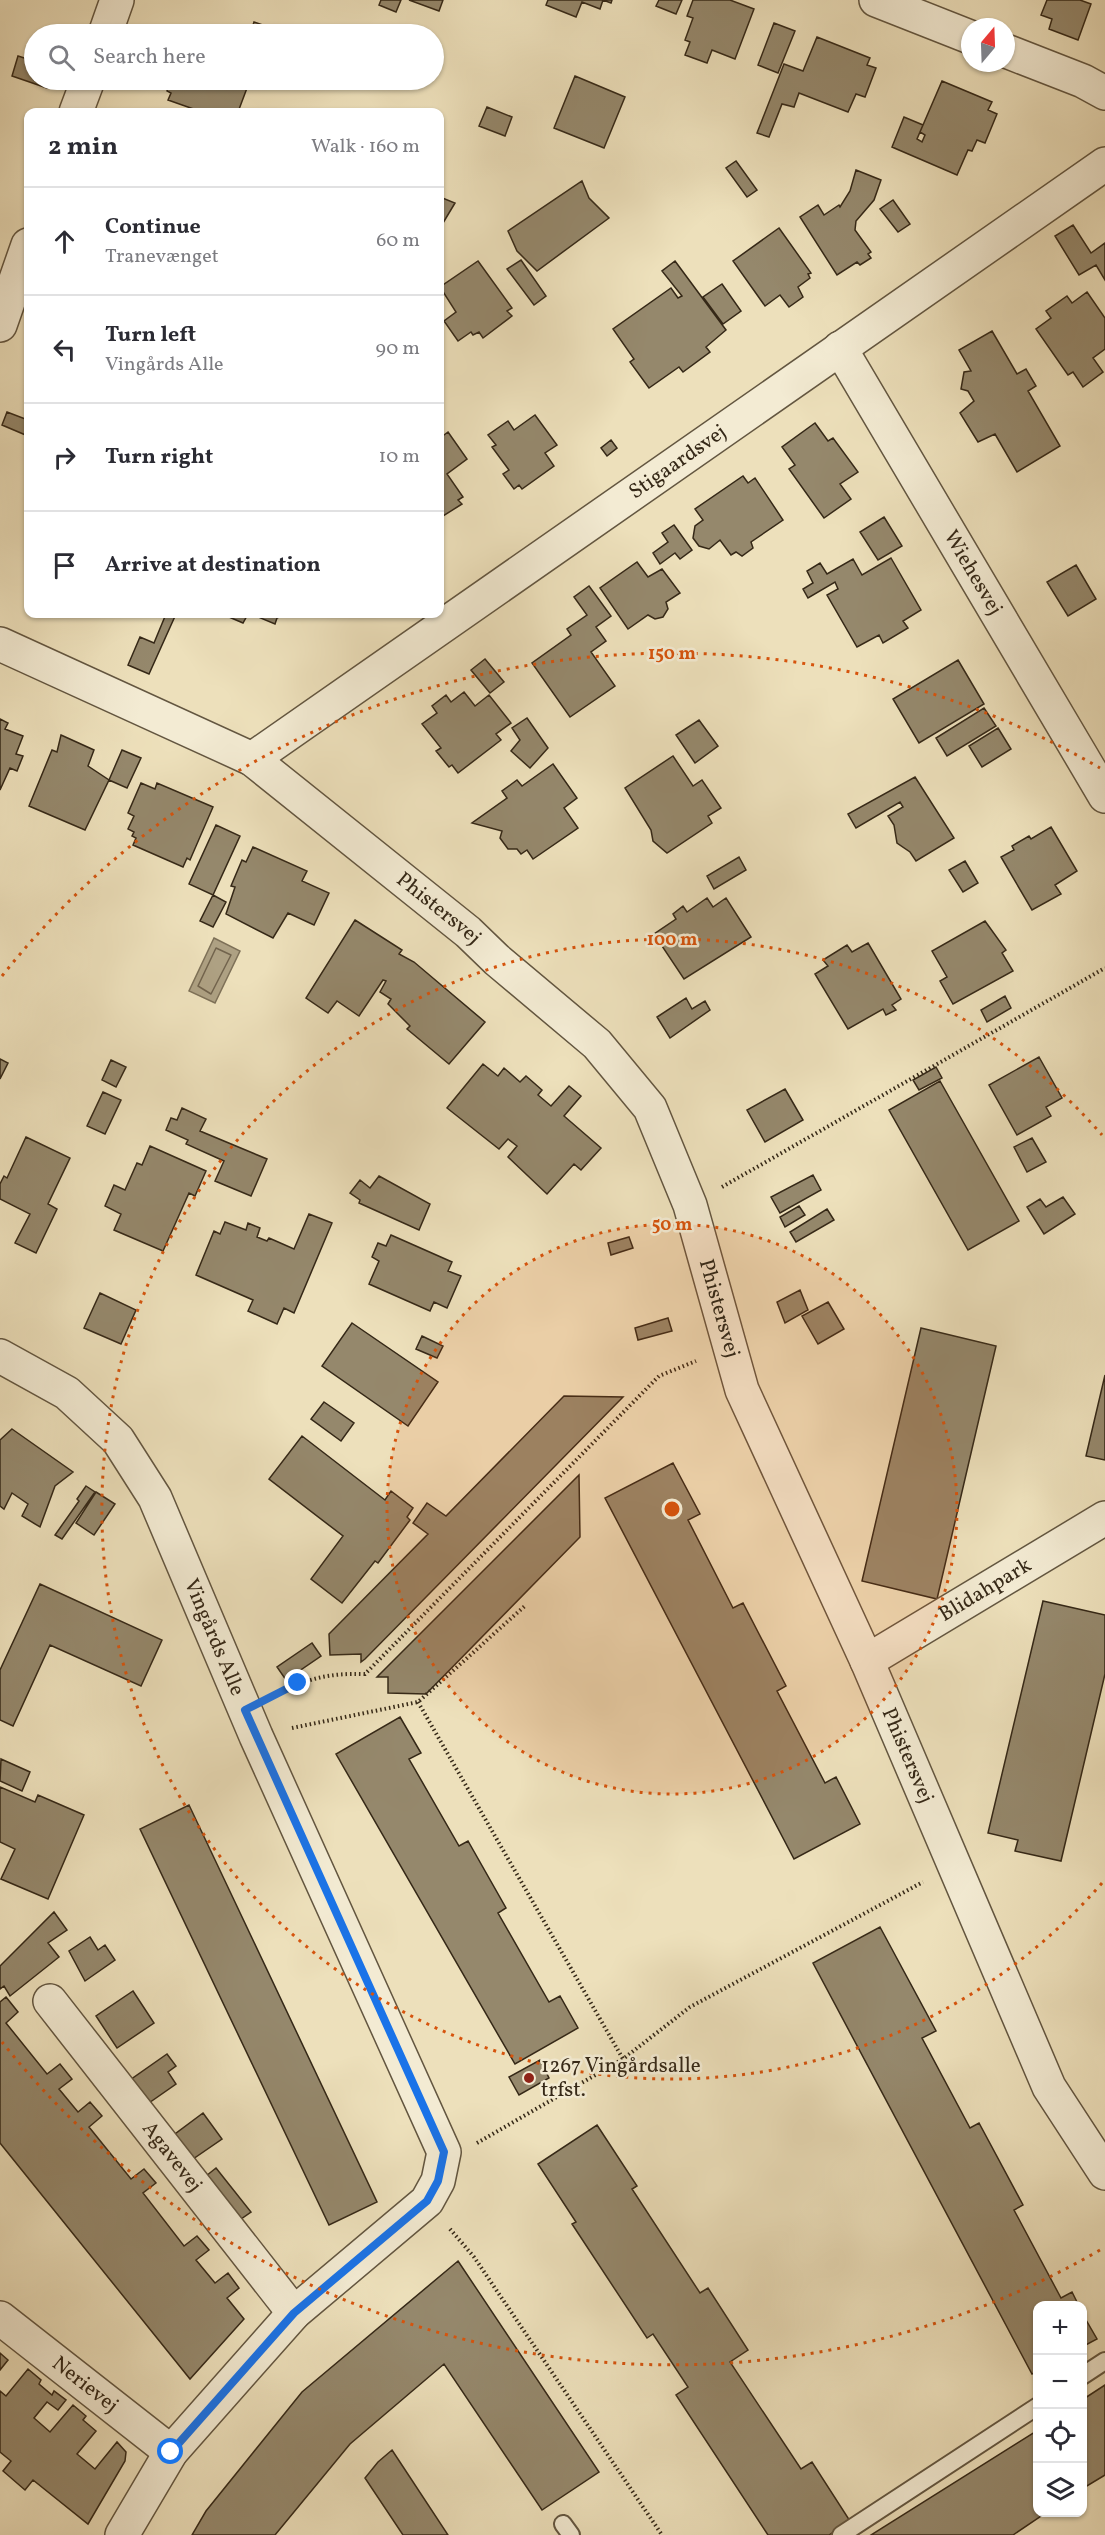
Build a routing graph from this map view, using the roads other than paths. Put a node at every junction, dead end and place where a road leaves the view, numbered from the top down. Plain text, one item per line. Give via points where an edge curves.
1 (117, 0) edge
2 (876, 0) edge
3 (109, 24) edge
4 (961, 33) edge
5 (1015, 55) edge
6 (84, 90) edge
7 (1105, 93) edge
8 (78, 108) edge
9 (1105, 164) edge
10 (24, 256) edge
11 (0, 324) edge
12 (840, 348) junction
13 (0, 644) edge
14 (252, 759) junction
15 (1105, 796) edge
16 (0, 1356) edge
17 (1105, 1518) edge
18 (867, 1661) junction
19 (50, 2001) dead end
20 (1105, 2173) edge
21 (294, 2313) junction
22 (0, 2318) edge
23 (1105, 2361) edge
24 (1087, 2373) edge
25 (1033, 2409) edge
26 (171, 2452) junction
27 (122, 2535) edge
28 (841, 2535) edge

1 - 3 street
2 - 4 street
5 - 7 street
6 - 8 street
9 - 12 street, Stigaardsvej
10 - 11 street
12 - 14 street, Stigaardsvej
12 - 15 street, Wiehesvej
13 - 14 street, Phistersvej
14 - 18 street, Phistersvej via 468,932 597,1044 650,1108 690,1205 742,1390
16 - 21 street, Vingårds Alle via 67,1394 118,1440 155,1498 251,1723 444,2152 438,2181 427,2201
17 - 18 street, Blidahpark
18 - 20 street, Phistersvej via 1049,2087
19 - 21 street, Agavevej
21 - 26 street
22 - 26 street, Nerievej
23 - 24 lane
25 - 28 lane
26 - 27 street

